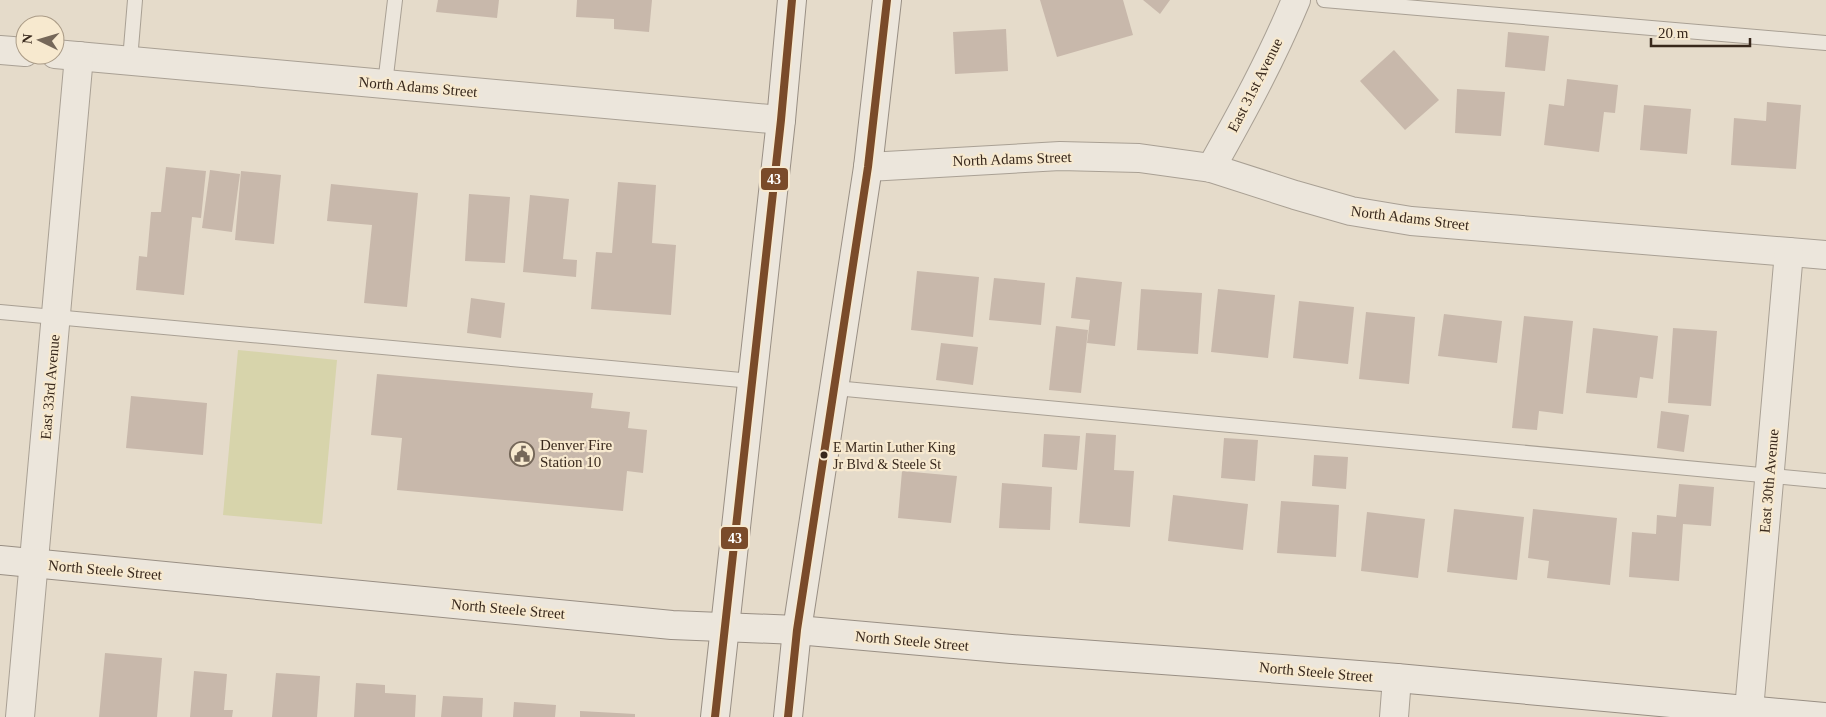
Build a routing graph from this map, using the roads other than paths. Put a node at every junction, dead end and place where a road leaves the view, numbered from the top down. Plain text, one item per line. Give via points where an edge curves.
1 (135, 0) edge
2 (395, 0) edge
3 (792, 0) edge
4 (887, 0) edge
5 (1296, 0) edge
6 (1324, 0) edge
7 (1826, 43) edge
8 (0, 50) edge
9 (15, 51) edge
10 (67, 55) edge
11 (130, 60) junction
12 (385, 84) junction
13 (781, 120) junction
14 (868, 167) junction
15 (1211, 168) junction
16 (1789, 252) junction
17 (1826, 255) edge
18 (0, 312) edge
19 (56, 316) junction
20 (752, 381) junction
21 (835, 388) junction
22 (1769, 476) junction
23 (1826, 481) edge
24 (0, 560) edge
25 (34, 563) junction
26 (724, 628) junction
27 (797, 630) junction
28 (1397, 678) junction
29 (1749, 710) junction
30 (20, 717) edge
31 (714, 717) edge
32 (788, 717) edge
33 (1394, 717) edge
34 (1824, 717) edge

1 - 11 lane
2 - 12 lane
3 - 13 street
4 - 14 street
5 - 15 street, East 31st Avenue via 1285,28
6 - 7 lane
8 - 9 street
10 - 11 street, North Adams Street
10 - 19 street, East 33rd Avenue
11 - 12 street, North Adams Street
12 - 13 street, North Adams Street
13 - 20 street
14 - 15 street, North Adams Street via 1060,156 1139,158
14 - 21 street
15 - 16 street, North Adams Street via 1351,211 1411,221
16 - 17 street, North Adams Street
16 - 22 street, East 30th Avenue
18 - 19 lane
19 - 20 lane
19 - 25 street, East 33rd Avenue
20 - 26 street
21 - 22 lane
21 - 27 street
22 - 23 lane
22 - 29 street, East 30th Avenue
24 - 25 street, North Steele Street
25 - 26 street, North Steele Street
25 - 30 street, East 33rd Avenue
26 - 27 street, North Steele Street
26 - 31 street
27 - 28 street, North Steele Street
27 - 32 street
28 - 29 street, North Steele Street
28 - 33 street
29 - 34 street, North Steele Street

